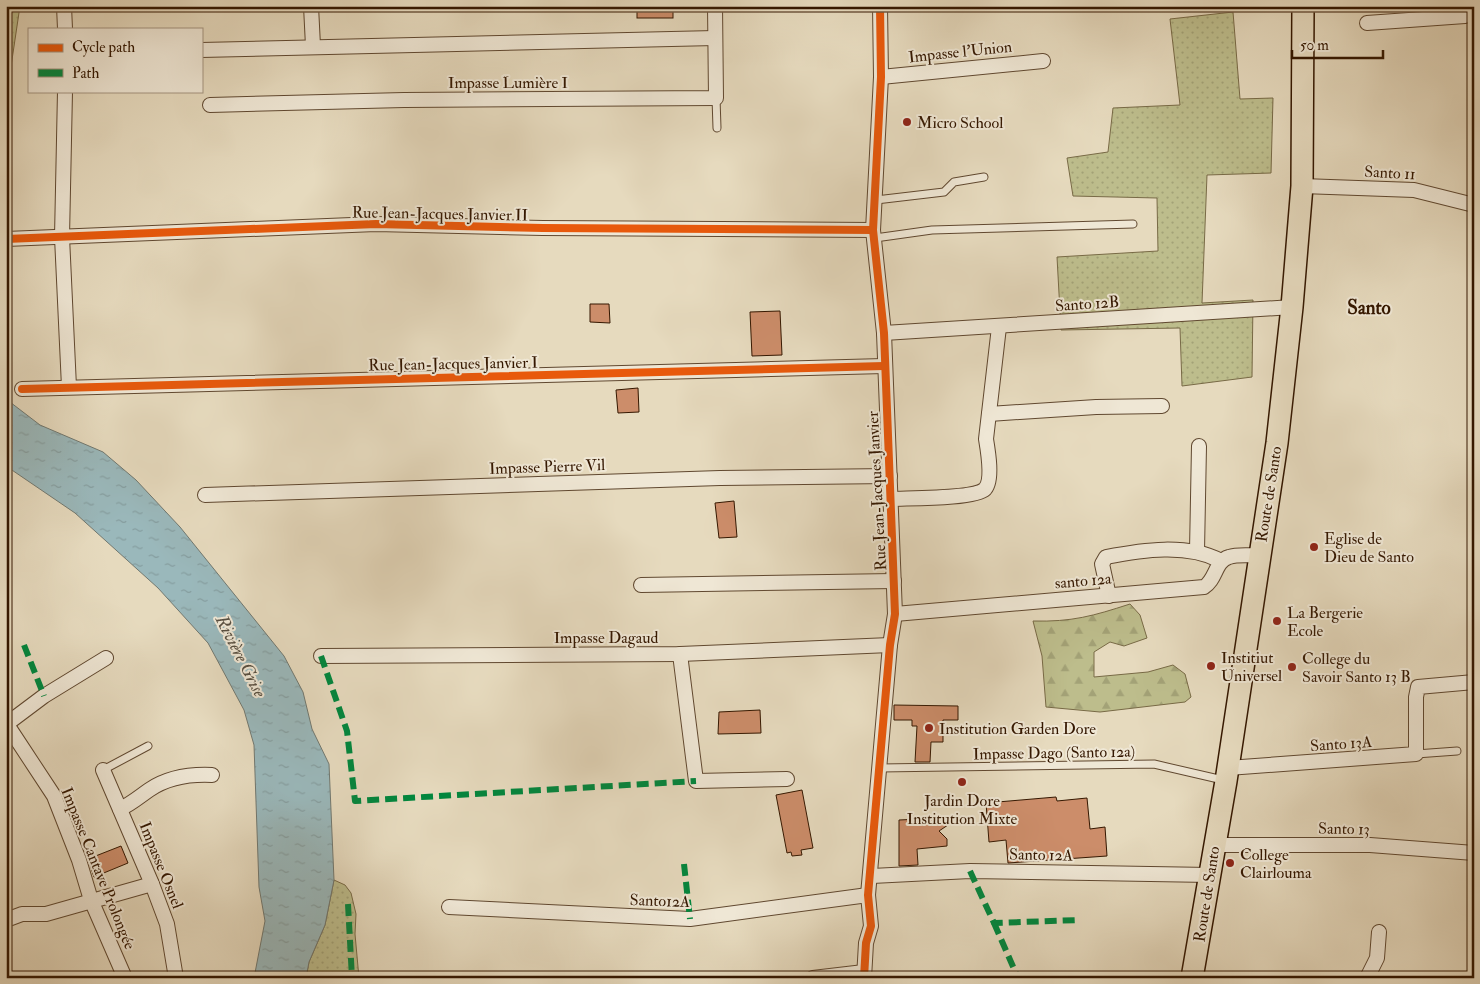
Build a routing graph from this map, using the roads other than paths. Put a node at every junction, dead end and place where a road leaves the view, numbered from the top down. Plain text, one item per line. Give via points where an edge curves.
1 (64, 6) edge
2 (311, 6) edge
3 (715, 6) edge
4 (880, 6) edge
5 (1302, 6) edge
6 (1468, 12) edge
7 (1367, 23) dead end
8 (65, 28) edge
9 (715, 38) junction
10 (313, 46) junction
11 (202, 50) edge
12 (1043, 60) dead end
13 (882, 77) junction
14 (65, 92) edge
15 (716, 98) junction
16 (210, 105) dead end
17 (717, 128) dead end
18 (984, 177) dead end
19 (1302, 186) junction
20 (876, 200) junction
21 (1474, 205) edge
22 (1133, 224) dead end
23 (874, 234) junction
24 (62, 237) junction
25 (6, 239) edge
26 (1292, 307) junction
27 (999, 327) junction
28 (884, 333) junction
29 (884, 366) junction
30 (68, 387) junction
31 (22, 388) dead end
32 (1162, 406) dead end
33 (989, 414) junction
34 (1199, 446) dead end
35 (890, 476) junction
36 (205, 495) dead end
37 (891, 499) junction
38 (1196, 551) junction
39 (1258, 555) junction
40 (1221, 561) junction
41 (894, 581) junction
42 (641, 585) dead end
43 (1109, 596) junction
44 (895, 614) junction
45 (890, 646) junction
46 (680, 654) junction
47 (321, 656) dead end
48 (106, 658) dead end
49 (1474, 682) edge
50 (7, 723) edge
51 (148, 746) dead end
52 (1457, 751) dead end
53 (1416, 754) junction
54 (880, 768) junction
55 (103, 770) joint
56 (212, 775) dead end
57 (1227, 775) junction
58 (786, 780) dead end
59 (120, 809) junction
60 (1214, 845) junction
61 (1474, 854) edge
62 (1210, 875) junction
63 (872, 876) junction
64 (152, 884) junction
65 (868, 895) junction
66 (91, 900) junction
67 (449, 907) dead end
68 (6, 920) edge
69 (1379, 932) dead end
70 (864, 975) edge
71 (125, 978) edge
72 (176, 978) edge
73 (813, 978) edge
74 (1192, 978) edge
75 (1367, 978) edge

1 - 8 street
2 - 10 street
3 - 9 street
4 - 13 street, Rue Jean-Jacques Janvier
5 - 19 main road, Route de Santo
6 - 7 street
9 - 10 street
9 - 15 street
10 - 11 street
12 - 13 street, Impasse l'Union
13 - 20 street, Rue Jean-Jacques Janvier
14 - 24 street
15 - 16 street, Impasse Lumière I
15 - 17 lane
18 - 20 lane via 954,182 944,192
19 - 21 street, Santo 11 via 1414,190
19 - 26 main road, Route de Santo
20 - 23 street, Rue Jean-Jacques Janvier
22 - 23 lane
23 - 24 street, Rue Jean-Jacques Janvier II via 376,224
23 - 28 street, Rue Jean-Jacques Janvier
24 - 25 street, Rue Jean-Jacques Janvier II
24 - 30 street
26 - 27 street, Santo 12B
26 - 39 main road, Route de Santo via 1277,444
27 - 28 street, Santo 12B
27 - 33 street
28 - 29 street, Rue Jean-Jacques Janvier
29 - 30 street, Rue Jean-Jacques Janvier I
29 - 35 street, Rue Jean-Jacques Janvier
30 - 31 street, Rue Jean-Jacques Janvier I
32 - 33 street
33 - 37 street via 986,488 960,496
34 - 38 street
35 - 36 street, Impasse Pierre Vil via 710,478
35 - 37 street, Rue Jean-Jacques Janvier
37 - 41 street, Rue Jean-Jacques Janvier
38 - 40 street
38 - 43 street via 1138,553 1106,558 1102,564
39 - 40 street via 1229,557
39 - 57 main road, Route de Santo
40 - 43 street, santo 12a via 1209,584 1204,587
41 - 42 street
41 - 44 street, Rue Jean-Jacques Janvier
43 - 44 street, santo 12a
44 - 45 street, Rue Jean-Jacques Janvier
45 - 46 street, Impasse Dagaud
45 - 54 street, Rue Jean-Jacques Janvier
46 - 47 street, Impasse Dagaud
46 - 58 street via 696,781
48 - 50 street
49 - 53 street via 1418,687
50 - 66 street, Impasse Cantave Prolongée via 54,796
51 - 55 lane
52 - 53 lane, Santo 13A
53 - 57 street, Santo 13A
54 - 57 lane, Impasse Dago (Santo 12a) via 1154,764
54 - 63 street, Rue Jean-Jacques Janvier
55 - 59 street, Impasse Osnel
56 - 59 street via 187,774 160,784
57 - 60 main road, Route de Santo
59 - 64 street, Impasse Osnel
60 - 61 street, Santo 13 via 1370,845
60 - 62 main road, Route de Santo
62 - 63 street, Santo 12A via 970,871
62 - 74 main road, Route de Santo
63 - 65 street, Rue Jean-Jacques Janvier
64 - 66 street
64 - 72 street, Impasse Osnel via 167,924
65 - 67 street, Santo12A via 690,920
65 - 70 street, Rue Jean-Jacques Janvier via 871,926 866,943
66 - 68 street via 46,914 22,914
66 - 71 street, Impasse Cantave Prolongée
69 - 75 street via 1377,958
70 - 73 street

